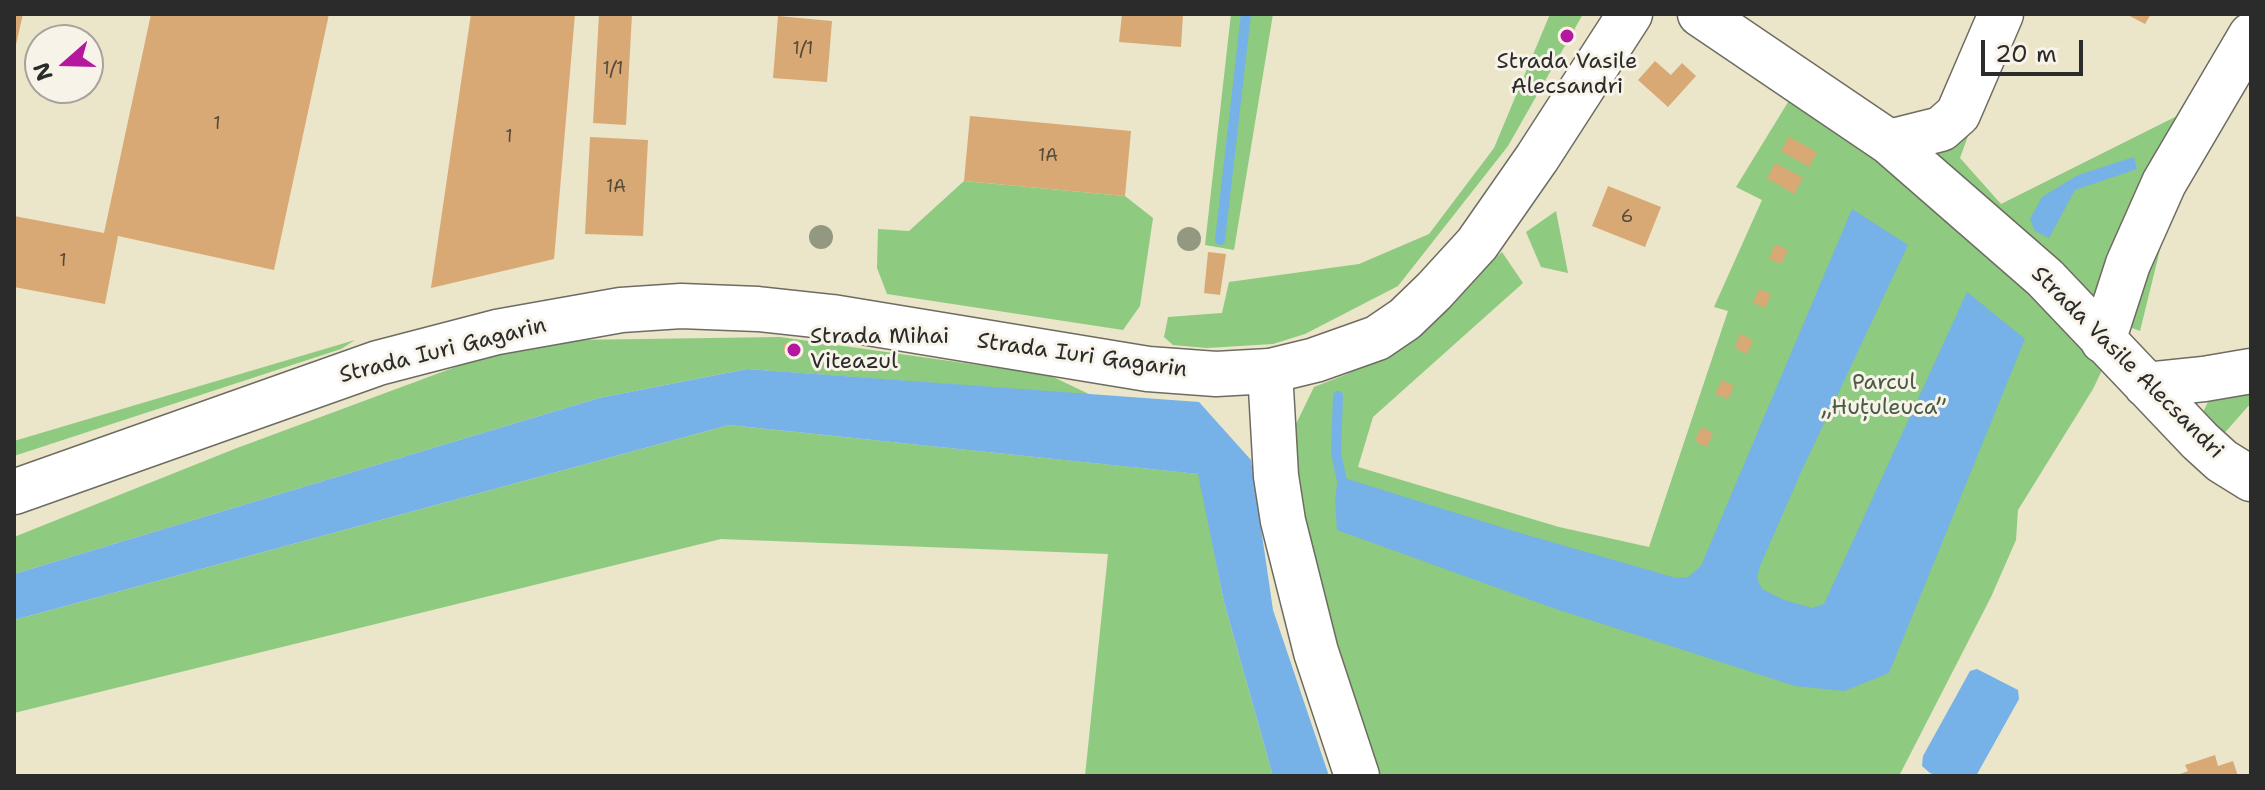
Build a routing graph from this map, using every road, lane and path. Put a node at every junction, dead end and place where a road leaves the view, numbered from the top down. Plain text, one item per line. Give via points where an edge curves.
1 (1630, 14) edge
2 (1700, 14) edge
3 (2001, 14) edge
4 (2251, 35) edge
5 (1889, 142) junction
6 (2103, 341) junction
7 (1270, 371) junction
8 (2251, 371) edge
9 (2146, 385) junction
10 (2251, 479) edge
11 (14, 492) edge
12 (1357, 776) edge

1 - 7 main road, Strada Iuri Gagarin via 1477,244 1434,291 1377,338
2 - 5 main road, Strada Vasile Alecsandri
3 - 5 main road via 1958,114 1941,129
4 - 6 main road via 2164,183 2128,264
5 - 6 main road, Strada Vasile Alecsandri via 2045,278
6 - 9 main road, Strada Vasile Alecsandri
7 - 11 main road, Strada Iuri Gagarin via 1148,369 758,309 621,310 497,332 378,363
7 - 12 main road via 1283,521 1316,652
8 - 9 main road
9 - 10 main road, Strada Vasile Alecsandri via 2222,461

